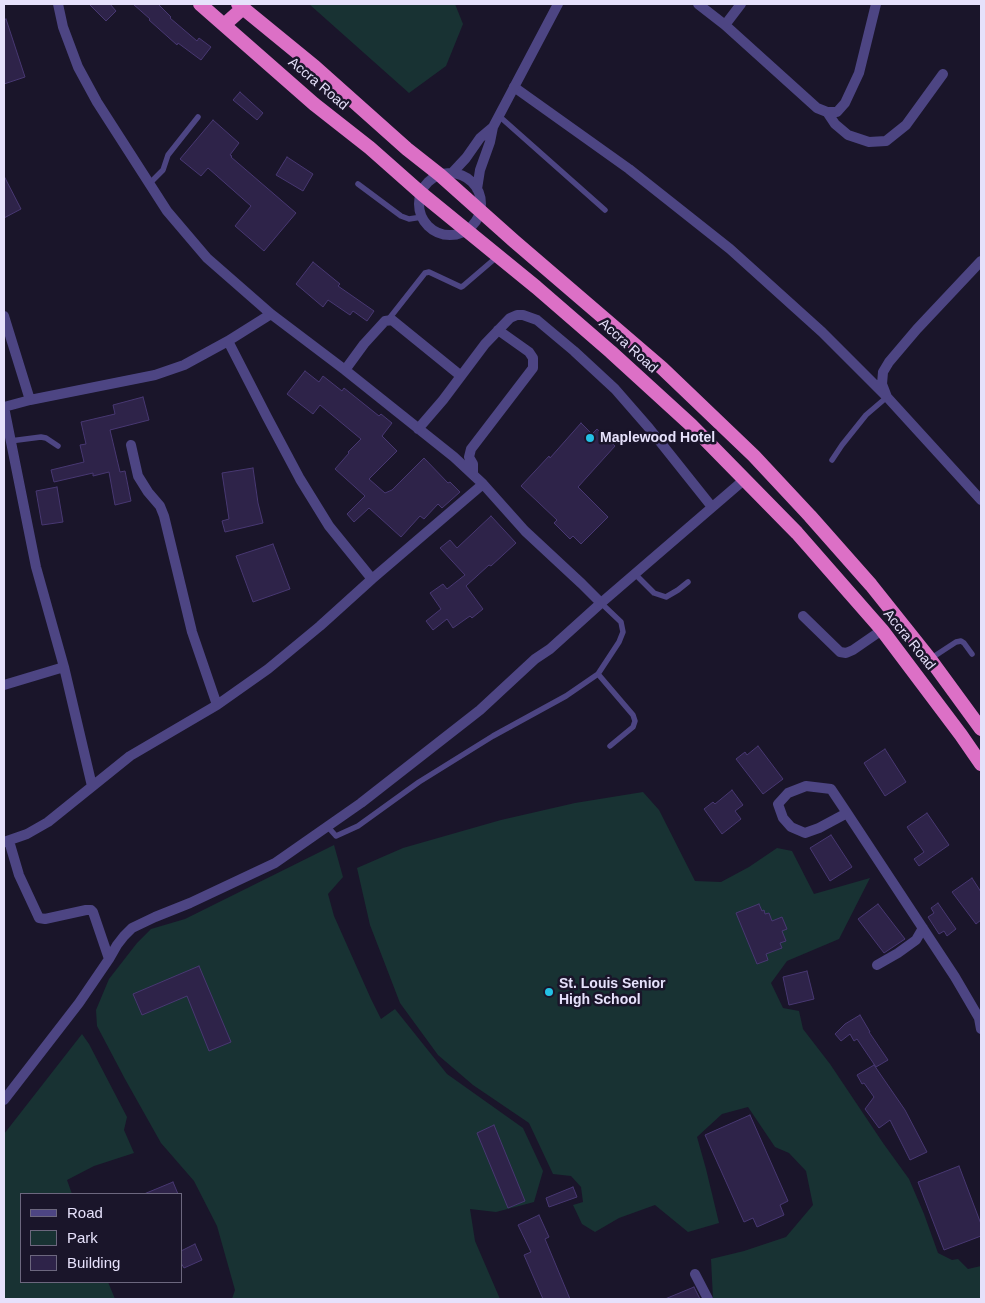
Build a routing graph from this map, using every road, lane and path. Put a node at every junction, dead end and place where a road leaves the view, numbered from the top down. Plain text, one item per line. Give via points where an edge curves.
1 (58, 4) edge
2 (200, 4) edge
3 (558, 4) edge
4 (698, 4) edge
5 (741, 4) edge
6 (876, 4) edge
7 (241, 6) edge
8 (224, 25) junction
9 (726, 25) junction
10 (944, 74) dead end
11 (514, 87) junction
12 (827, 112) junction
13 (499, 116) junction
14 (198, 117) dead end
15 (493, 127) junction
16 (446, 174) junction
17 (149, 184) junction
18 (358, 184) dead end
19 (477, 189) junction
20 (422, 194) junction
21 (605, 210) dead end
22 (480, 211) junction
23 (422, 217) junction
24 (467, 231) junction
25 (498, 256) junction
26 (981, 261) edge
27 (271, 314) junction
28 (4, 316) edge
29 (388, 320) junction
30 (498, 330) junction
31 (228, 341) junction
32 (345, 370) junction
33 (461, 376) junction
34 (887, 397) junction
35 (30, 400) junction
36 (4, 407) edge
37 (418, 428) junction
38 (10, 441) junction
39 (131, 445) dead end
40 (58, 446) dead end
41 (832, 460) dead end
42 (472, 474) junction
43 (745, 479) junction
44 (483, 484) junction
45 (981, 500) edge
46 (712, 507) junction
47 (635, 574) junction
48 (372, 579) junction
49 (688, 582) dead end
50 (601, 603) junction
51 (803, 616) dead end
52 (882, 630) junction
53 (972, 654) dead end
54 (930, 659) junction
55 (64, 667) junction
56 (598, 674) junction
57 (4, 685) edge
58 (217, 705) junction
59 (981, 729) edge
60 (610, 746) dead end
61 (981, 764) edge
62 (92, 786) junction
63 (847, 813) junction
64 (328, 826) junction
65 (6, 841) edge
66 (923, 928) junction
67 (109, 959) junction
68 (877, 965) dead end
69 (981, 1029) edge
70 (4, 1100) edge
71 (695, 1274) dead end
72 (708, 1299) edge

1 - 17 street via 78,67
2 - 8 highway, Accra Road
3 - 11 street
4 - 9 street
5 - 9 street
6 - 12 street via 859,73 845,103 837,112
7 - 8 highway
7 - 16 highway, Accra Road via 407,149
8 - 20 highway, Accra Road
9 - 12 street via 817,108
10 - 12 street via 906,125 886,141 868,142 848,135
11 - 13 street
11 - 34 street via 629,169 730,249 822,332
13 - 15 street
13 - 21 lane
14 - 17 lane via 168,155 163,170
15 - 16 street via 480,138 466,158
15 - 19 street
16 - 19 street via 467,178
16 - 20 street via 431,180
16 - 22 highway, Accra Road
17 - 27 street via 207,258
18 - 23 lane via 401,216 410,219
19 - 22 street
20 - 23 street via 419,207
20 - 24 highway, Accra Road
22 - 24 street
22 - 54 highway, Accra Road via 662,368 754,456 871,585
23 - 24 street via 427,225 444,235
24 - 25 highway, Accra Road
25 - 29 lane via 461,287 425,273
25 - 43 highway, Accra Road via 611,352
26 - 34 street via 889,362 883,372 882,384
27 - 31 street
27 - 32 street
28 - 35 street
29 - 32 street via 364,344
29 - 33 street
30 - 33 street
30 - 42 street via 529,352 533,368 471,449
30 - 46 street via 517,315 537,320 615,389
31 - 35 street via 184,365 154,375
31 - 48 street via 300,479 329,526
32 - 37 street
33 - 37 street
34 - 41 lane via 866,415
34 - 45 street
35 - 36 street
36 - 38 street
37 - 42 street
38 - 40 lane via 41,437
38 - 55 street via 36,567
39 - 58 street via 138,476 164,516 192,632
42 - 44 street
43 - 46 street
43 - 52 highway, Accra Road
44 - 48 street
44 - 50 street via 525,531
46 - 47 street
47 - 49 lane via 654,594 666,597
47 - 50 street
48 - 58 street via 268,669
50 - 56 lane via 621,622 623,632
50 - 64 street via 480,710
51 - 52 street via 840,652 846,653
52 - 61 highway, Accra Road
53 - 54 lane via 961,641
54 - 59 highway, Accra Road
55 - 57 street
55 - 62 street
56 - 60 lane via 635,721 633,728
56 - 64 lane via 419,782 358,826 336,836
58 - 62 street via 130,756
62 - 65 street via 48,822
63 - 63 street via 831,789 806,786 788,793 778,804 783,818 791,827 805,833
63 - 66 street
64 - 67 street via 275,862 132,928
65 - 67 street via 39,918 91,910
66 - 68 street via 916,940
66 - 69 street via 980,1018
67 - 70 street
71 - 72 street

